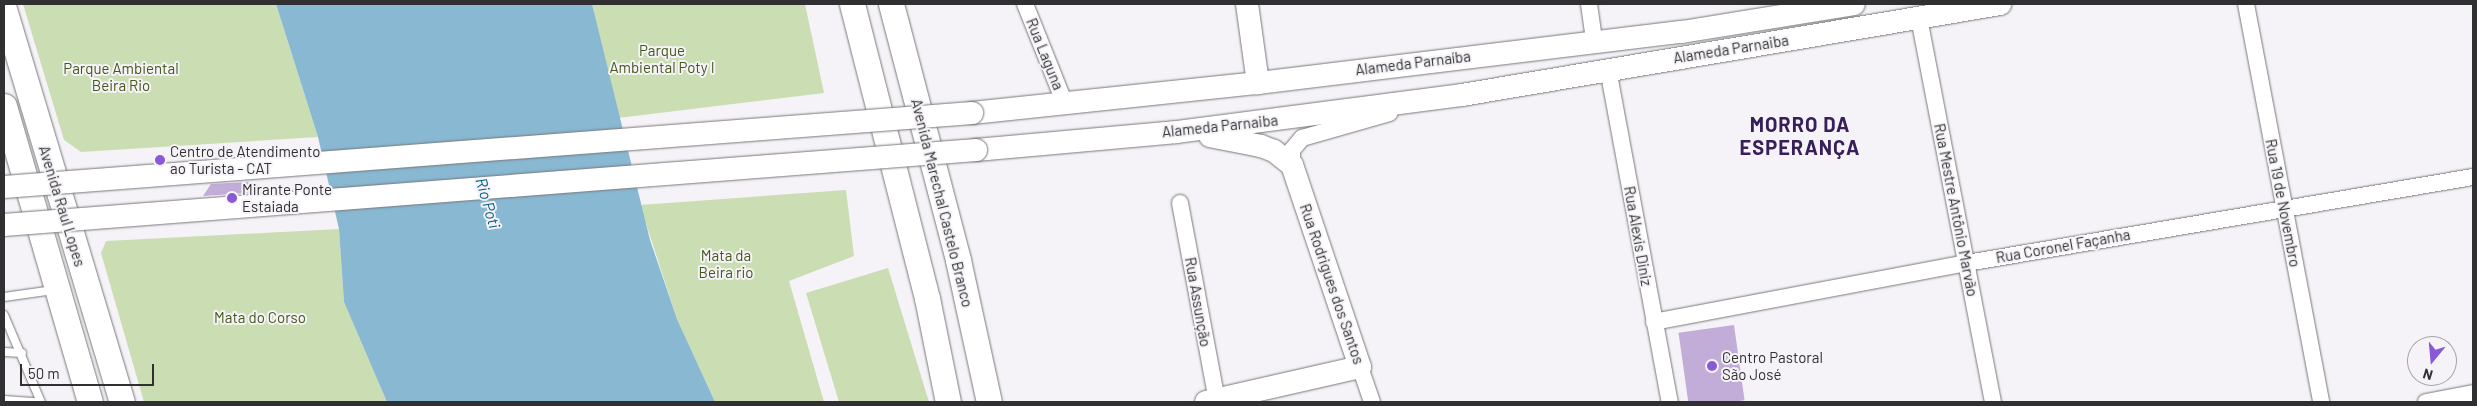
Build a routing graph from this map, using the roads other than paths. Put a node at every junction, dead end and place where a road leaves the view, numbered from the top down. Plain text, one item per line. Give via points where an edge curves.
1 (852, 4) edge
2 (891, 4) edge
3 (1025, 4) edge
4 (1247, 4) edge
5 (1589, 4) edge
6 (1854, 4) edge
7 (2000, 4) edge
8 (2246, 4) edge
9 (4, 9) edge
10 (1919, 18) junction
11 (1594, 40) junction
12 (1608, 70) junction
13 (1258, 83) junction
14 (1462, 94) junction
15 (1065, 104) junction
16 (4, 106) edge
17 (1177, 132) junction
18 (1292, 165) junction
19 (2473, 177) edge
20 (4, 187) edge
21 (1180, 203) dead end
22 (2283, 209) junction
23 (4, 226) edge
24 (950, 227) junction
25 (911, 235) junction
26 (1967, 263) junction
27 (56, 289) junction
28 (4, 297) edge
29 (4, 315) edge
30 (1654, 322) junction
31 (4, 352) edge
32 (22, 353) junction
33 (1360, 367) junction
34 (2473, 393) edge
35 (86, 397) edge
36 (4, 400) edge
37 (1211, 401) edge
38 (36, 402) edge
39 (41, 402) edge
40 (122, 402) edge
41 (948, 402) edge
42 (989, 402) edge
43 (1372, 402) edge
44 (1670, 402) edge
45 (1993, 402) edge
46 (2321, 402) edge
47 (2426, 402) edge

1 - 25 main road
2 - 24 main road, Avenida Marechal Castelo Branco
3 - 15 street, Rua Laguna
4 - 13 main road
5 - 11 street
6 - 11 main road, Alameda Parnaíba via 1682,32
7 - 10 main road, Alameda Parnaiba
8 - 22 street, Rua 19 de Novembro
9 - 40 main road, Avenida Raul Lopes
10 - 12 main road, Alameda Parnaiba
10 - 26 street, Rua Mestre Antônio Marvão
11 - 13 main road, Alameda Parnaíba
12 - 14 main road, Alameda Parnaiba
12 - 30 street, Rua Alexis Diniz
13 - 15 main road, Alameda Parnaíba
14 - 17 main road, Alameda Parnaiba
14 - 18 street, Alameda Parnaiba via 1302,138 1292,150
15 - 20 main road, Alameda Parnaíba, bridge via 972,114
16 - 27 main road, Avenida Raul Lopes
17 - 18 main road via 1261,146 1274,151
17 - 23 main road, Alameda Parnaiba, bridge
18 - 33 main road, Rua Rodrigues dos Santos
19 - 22 street, Rua Coronel Façanha
21 - 37 street, Rua Assunção
22 - 26 street, Rua Coronel Façanha
22 - 46 street, Rua 19 de Novembro
24 - 25 main road
24 - 42 main road, Avenida Marechal Castelo Branco
25 - 41 main road
26 - 30 street, Rua Coronel Façanha
26 - 45 street, Rua Mestre Antônio Marvão
27 - 28 lane
27 - 35 main road, Avenida Raul Lopes
29 - 32 lane
30 - 44 street, Rua Alexis Diniz
31 - 32 lane
32 - 39 lane
33 - 37 main road
33 - 43 street, Rua Rodrigues dos Santos
34 - 47 street
36 - 38 lane

